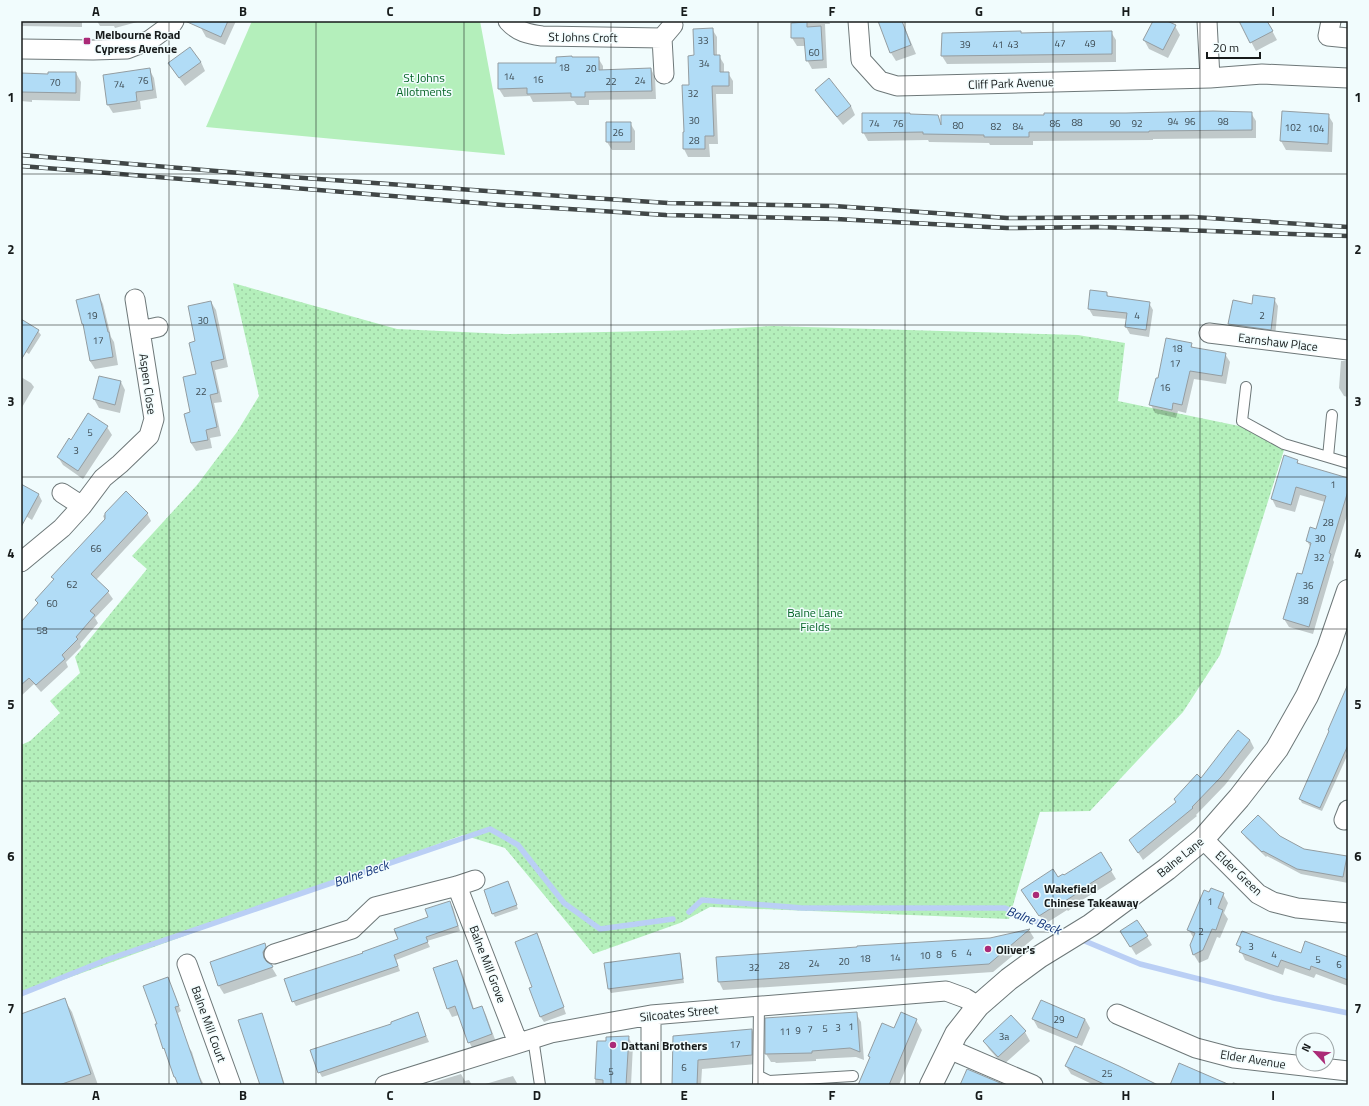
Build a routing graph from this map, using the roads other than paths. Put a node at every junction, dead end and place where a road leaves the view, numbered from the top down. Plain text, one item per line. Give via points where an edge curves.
1 (508, 21) edge
2 (858, 21) edge
3 (1207, 21) edge
4 (1331, 21) edge
5 (173, 23) edge
6 (1348, 38) edge
7 (21, 49) edge
8 (664, 74) dead end
9 (1210, 78) junction
10 (1348, 78) edge
11 (135, 299) dead end
12 (158, 327) dead end
13 (140, 331) junction
14 (1209, 333) dead end
15 (1348, 350) edge
16 (1246, 387) dead end
17 (1332, 415) dead end
18 (1328, 457) junction
19 (1348, 463) edge
20 (62, 493) dead end
21 (82, 506) junction
22 (21, 562) edge
23 (1348, 591) edge
24 (1344, 614) edge
25 (1203, 839) junction
26 (1348, 913) edge
27 (274, 954) dead end
28 (187, 964) dead end
29 (759, 1006) junction
30 (978, 1006) junction
31 (1117, 1014) dead end
32 (651, 1015) junction
33 (525, 1040) junction
34 (949, 1049) junction
35 (853, 1076) dead end
36 (1338, 1076) edge
37 (759, 1081) edge
38 (231, 1085) edge
39 (385, 1085) edge
40 (540, 1085) edge
41 (651, 1085) edge
42 (932, 1085) edge
43 (1033, 1085) edge

1 - 8 street, St Johns Croft via 524,33 542,36 668,32
2 - 9 street, Cliff Park Avenue via 861,60 880,81 897,86
3 - 9 street
4 - 6 street via 1328,36
5 - 7 street via 150,40 127,49
9 - 10 street, Cliff Park Avenue via 1262,74
11 - 13 street, Aspen Close
12 - 13 street
13 - 21 street, Aspen Close via 154,419 149,436 103,478
14 - 15 street, Earnshaw Place
16 - 18 lane via 1242,421 1284,444
17 - 18 lane
18 - 19 lane
20 - 21 street
21 - 22 street, Aspen Close via 62,528
23 - 24 street, Balne Lane
24 - 25 street, Balne Lane via 1307,696 1277,749
25 - 26 street, Elder Green via 1258,894 1273,902 1297,908
25 - 30 street, Balne Lane via 1091,925 1009,979
27 - 33 street, Balne Mill Grove via 352,929 375,907 466,883
28 - 38 street, Balne Mill Court
29 - 30 street, Silcoates Street via 946,992 965,998
29 - 32 street, Silcoates Street
29 - 37 lane
30 - 34 street, Balne Lane via 956,1034
31 - 36 street, Elder Avenue via 1196,1048 1234,1058
32 - 33 street, Silcoates Street via 550,1033
32 - 41 street
33 - 39 street, Silcoates Street
33 - 40 lane
34 - 42 street, Balne Lane
34 - 43 street
35 - 37 lane

